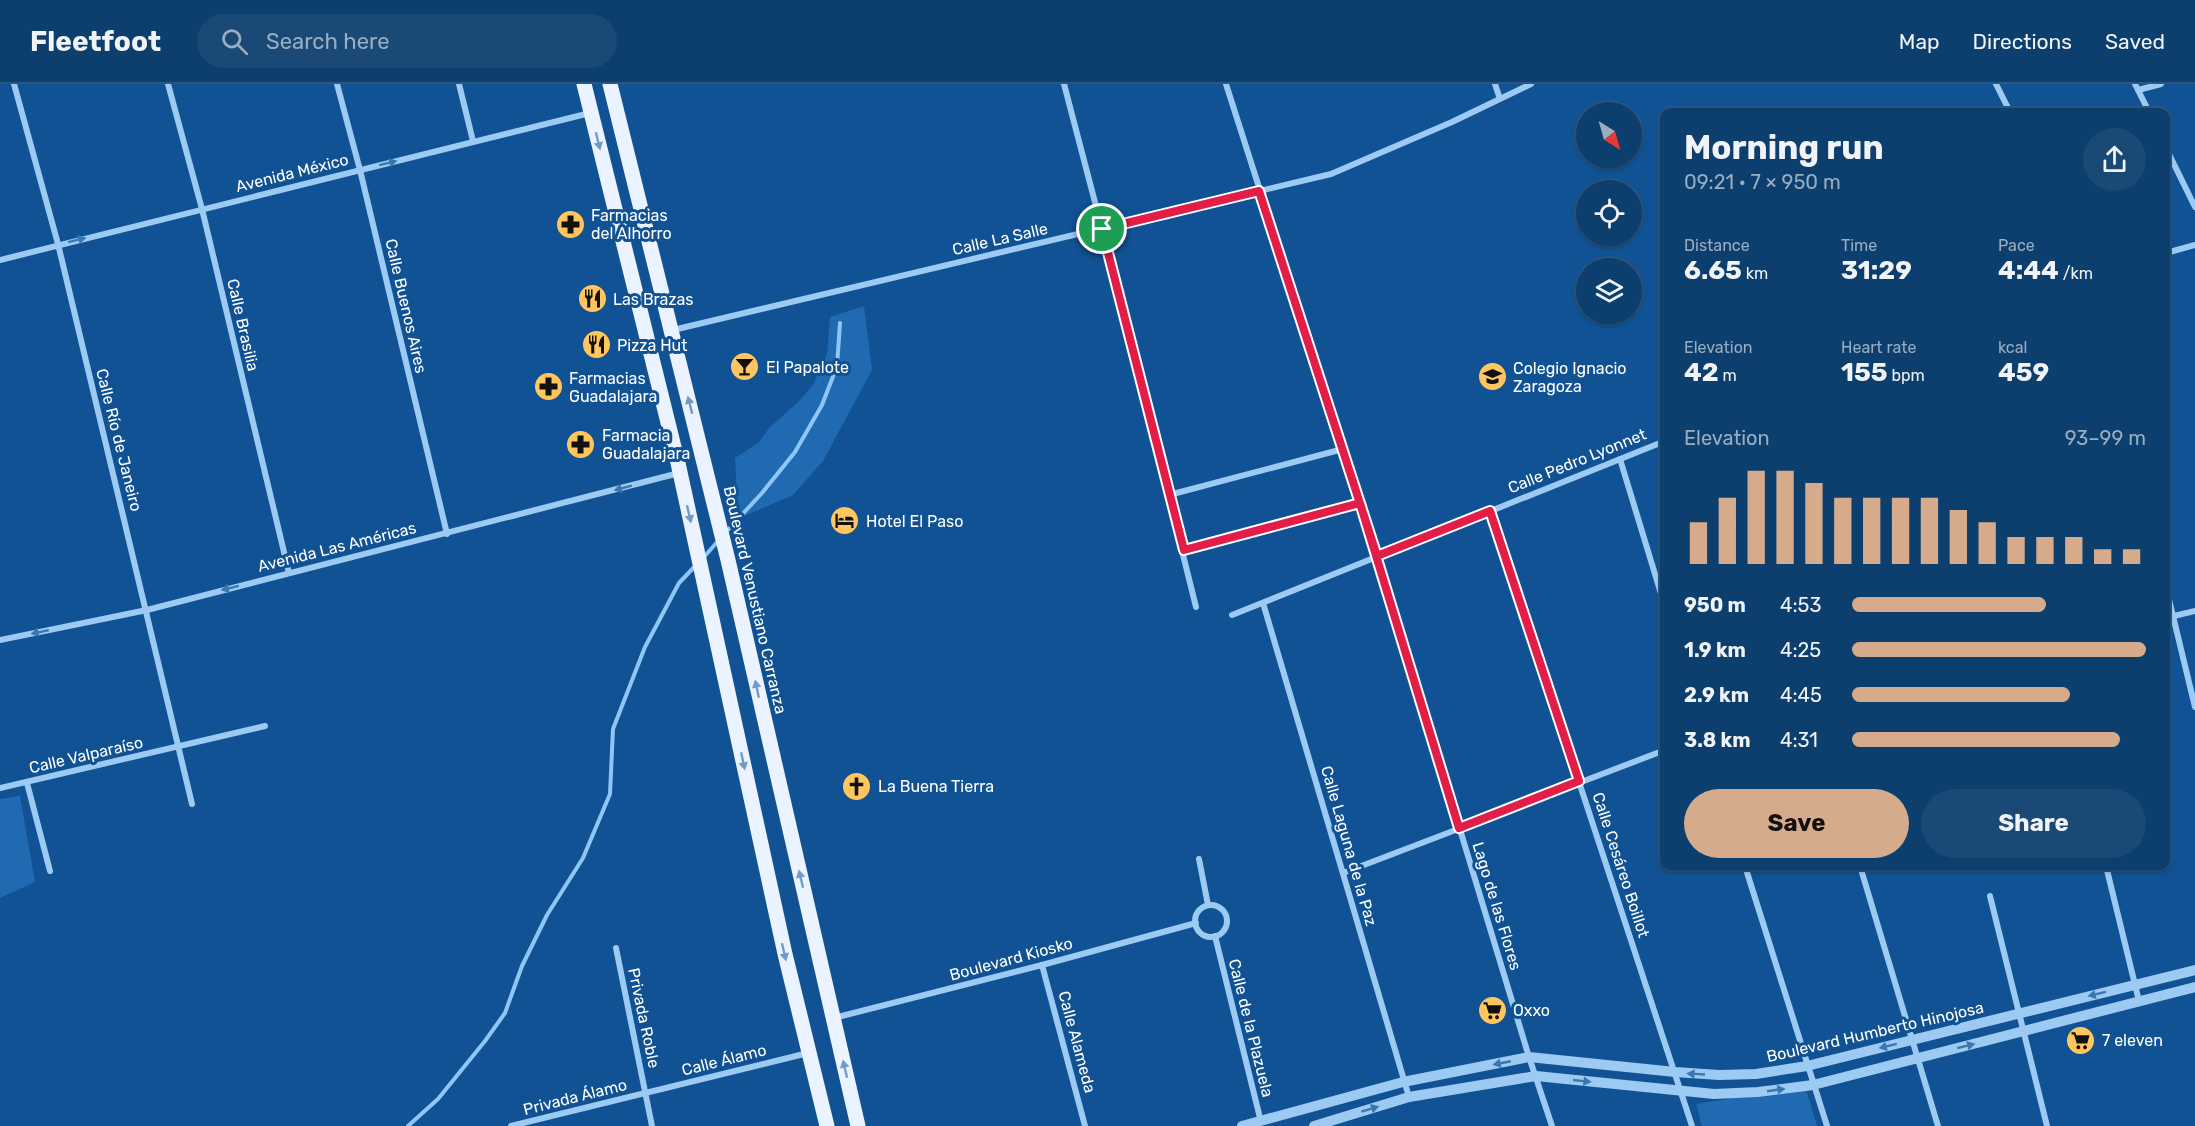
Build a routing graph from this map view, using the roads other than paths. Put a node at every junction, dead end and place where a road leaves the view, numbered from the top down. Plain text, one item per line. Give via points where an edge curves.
1 (14, 84) edge
2 (168, 84) edge
3 (337, 84) edge
4 (459, 84) edge
5 (584, 84) edge
6 (610, 84) edge
7 (1064, 84) edge
8 (1226, 84) edge
9 (1495, 84) edge
10 (1531, 84) edge
11 (1996, 84) edge
12 (2161, 84) edge
13 (2136, 87) edge
14 (1500, 99) junction
15 (2008, 108) edge
16 (2147, 108) edge
17 (591, 113) junction
18 (473, 141) junction
19 (2170, 156) edge
20 (360, 170) junction
21 (1259, 191) junction
22 (2195, 207) edge
23 (202, 209) junction
24 (1102, 229) junction
25 (58, 244) junction
26 (2195, 245) edge
27 (2170, 252) edge
28 (0, 260) edge
29 (672, 331) junction
30 (1660, 443) edge
31 (1343, 449) junction
32 (1620, 459) junction
33 (679, 473) junction
34 (1169, 495) junction
35 (1360, 503) junction
36 (1490, 511) junction
37 (447, 534) junction
38 (1184, 550) junction
39 (1377, 556) junction
40 (289, 573) junction
41 (1660, 591) edge
42 (1263, 603) junction
43 (1196, 607) dead end
44 (147, 610) junction
45 (2195, 611) edge
46 (1232, 615) dead end
47 (2170, 617) edge
48 (0, 640) edge
49 (2195, 707) edge
50 (265, 726) dead end
51 (179, 746) junction
52 (1660, 752) edge
53 (1579, 781) junction
54 (27, 783) junction
55 (0, 788) edge
56 (192, 804) dead end
57 (1459, 828) junction
58 (1198, 859) dead end
59 (1746, 870) edge
60 (1861, 870) edge
61 (2107, 870) edge
62 (50, 871) dead end
63 (1343, 873) junction
64 (1990, 896) dead end
65 (1208, 905) junction
66 (1196, 923) junction
67 (1215, 936) junction
68 (616, 948) dead end
69 (1042, 965) junction
70 (2195, 970) edge
71 (2136, 984) junction
72 (2195, 987) edge
73 (2139, 1001) junction
74 (2018, 1013) junction
75 (833, 1019) junction
76 (2023, 1032) junction
77 (1912, 1040) junction
78 (810, 1052) junction
79 (1529, 1057) junction
80 (1917, 1058) junction
81 (1807, 1066) junction
82 (1675, 1072) junction
83 (1536, 1076) junction
84 (1403, 1082) junction
85 (1813, 1085) junction
86 (1681, 1092) junction
87 (645, 1093) junction
88 (1409, 1097) junction
89 (1261, 1123) edge
90 (511, 1126) edge
91 (652, 1126) edge
92 (827, 1126) edge
93 (858, 1126) edge
94 (1085, 1126) edge
95 (1242, 1126) edge
96 (1314, 1126) edge
97 (1552, 1126) edge
98 (1692, 1126) edge
99 (1827, 1126) edge
100 (1938, 1126) edge
101 (2047, 1126) edge

1 - 25 street, Calle Río de Janeiro
2 - 23 street, Calle Brasilia
3 - 20 street, Calle Buenos Aires
4 - 18 street
5 - 17 main road
6 - 29 main road, Boulevard Venustiano Carranza
7 - 24 street
8 - 21 street, Lago de las Flores
9 - 14 street
10 - 14 street, Calle La Salle
11 - 15 street
12 - 13 street
13 - 16 street
14 - 21 street, Calle La Salle via 1331,174
17 - 18 street, Avenida México
17 -> 33 main road
20 -> 18 street, Avenida México
19 - 22 street
20 - 23 street, Avenida México
20 - 37 street, Calle Buenos Aires
21 - 24 street, Calle La Salle
21 - 31 street, Lago de las Flores
25 -> 23 street, Avenida México
23 - 40 street, Calle Brasilia
24 - 29 street, Calle La Salle
24 - 34 street
25 - 28 street, Avenida México
25 - 44 street, Calle Río de Janeiro
26 - 27 street
75 -> 29 main road, Boulevard Venustiano Carranza
30 - 32 street, Calle Pedro Lyonnet
31 - 34 street
31 - 35 street, Lago de las Flores
32 - 36 street, Calle Pedro Lyonnet
32 - 41 street
33 -> 37 street, Avenida Las Américas
33 -> 78 main road
34 - 38 street
35 - 38 street
35 - 39 street, Lago de las Flores
36 - 39 street, Calle Pedro Lyonnet
36 - 53 street, Calle Cesáreo Boillot
37 - 40 street, Avenida Las Américas
38 - 43 street
39 - 42 street, Calle Pedro Lyonnet
39 - 57 street, Lago de las Flores
40 -> 44 street, Avenida Las Américas
42 - 46 street, Calle Pedro Lyonnet
42 - 63 street, Calle Laguna de la Paz
44 -> 48 street, Avenida Las Américas
44 - 51 street, Calle Río de Janeiro
45 - 47 street
47 - 49 street
50 - 51 street, Calle Valparaíso
51 - 54 street, Calle Valparaíso
51 - 56 street, Calle Río de Janeiro
52 - 53 street
53 - 57 street
53 - 82 street, Calle Cesáreo Boillot
54 - 55 street, Calle Valparaíso
54 - 62 street
57 - 63 street
57 - 79 street, Lago de las Flores
58 - 65 street
59 - 81 street
60 - 77 street
61 - 71 street
63 - 84 street, Calle Laguna de la Paz
64 - 74 street
65 - 66 street via 1198,912
65 - 67 street via 1218,906 1226,914 1227,925
66 - 67 street via 1202,934
66 - 69 street, Boulevard Kiosko
67 - 89 street, Calle de la Plazuela
68 - 87 street, Privada Roble
69 - 75 street, Boulevard Kiosko
69 - 94 street, Calle Alameda
70 - 71 street, Boulevard Humberto Hinojosa
71 - 73 street
71 -> 74 street, Boulevard Humberto Hinojosa
72 - 73 street, Boulevard Humberto Hinojosa
73 - 76 street, Boulevard Humberto Hinojosa
74 - 76 street
74 - 77 street, Boulevard Humberto Hinojosa
93 -> 75 main road, Boulevard Venustiano Carranza
80 -> 76 street, Boulevard Humberto Hinojosa
76 - 101 street
77 - 80 street
77 -> 81 street, Boulevard Humberto Hinojosa
78 - 87 street, Calle Álamo
78 - 92 main road
79 - 82 street, Boulevard Humberto Hinojosa
79 - 83 street, Lago de las Flores
79 -> 84 street, Boulevard Humberto Hinojosa
80 - 85 street, Boulevard Humberto Hinojosa
80 - 100 street
81 -> 82 street, Boulevard Humberto Hinojosa via 1756,1074
81 - 85 street
82 - 86 street, Calle Cesáreo Boillot
83 -> 86 street, Boulevard Humberto Hinojosa
83 - 88 street, Boulevard Humberto Hinojosa
83 - 97 street, Lago de las Flores
84 - 88 street, Calle Laguna de la Paz
84 - 89 street, Boulevard Humberto Hinojosa
86 -> 85 street, Boulevard Humberto Hinojosa via 1758,1092
85 - 99 street
86 - 98 street, Calle Cesáreo Boillot
87 - 90 street, Privada Álamo
87 - 91 street, Privada Roble
96 -> 88 street, Boulevard Humberto Hinojosa
89 - 95 street, Boulevard Humberto Hinojosa

